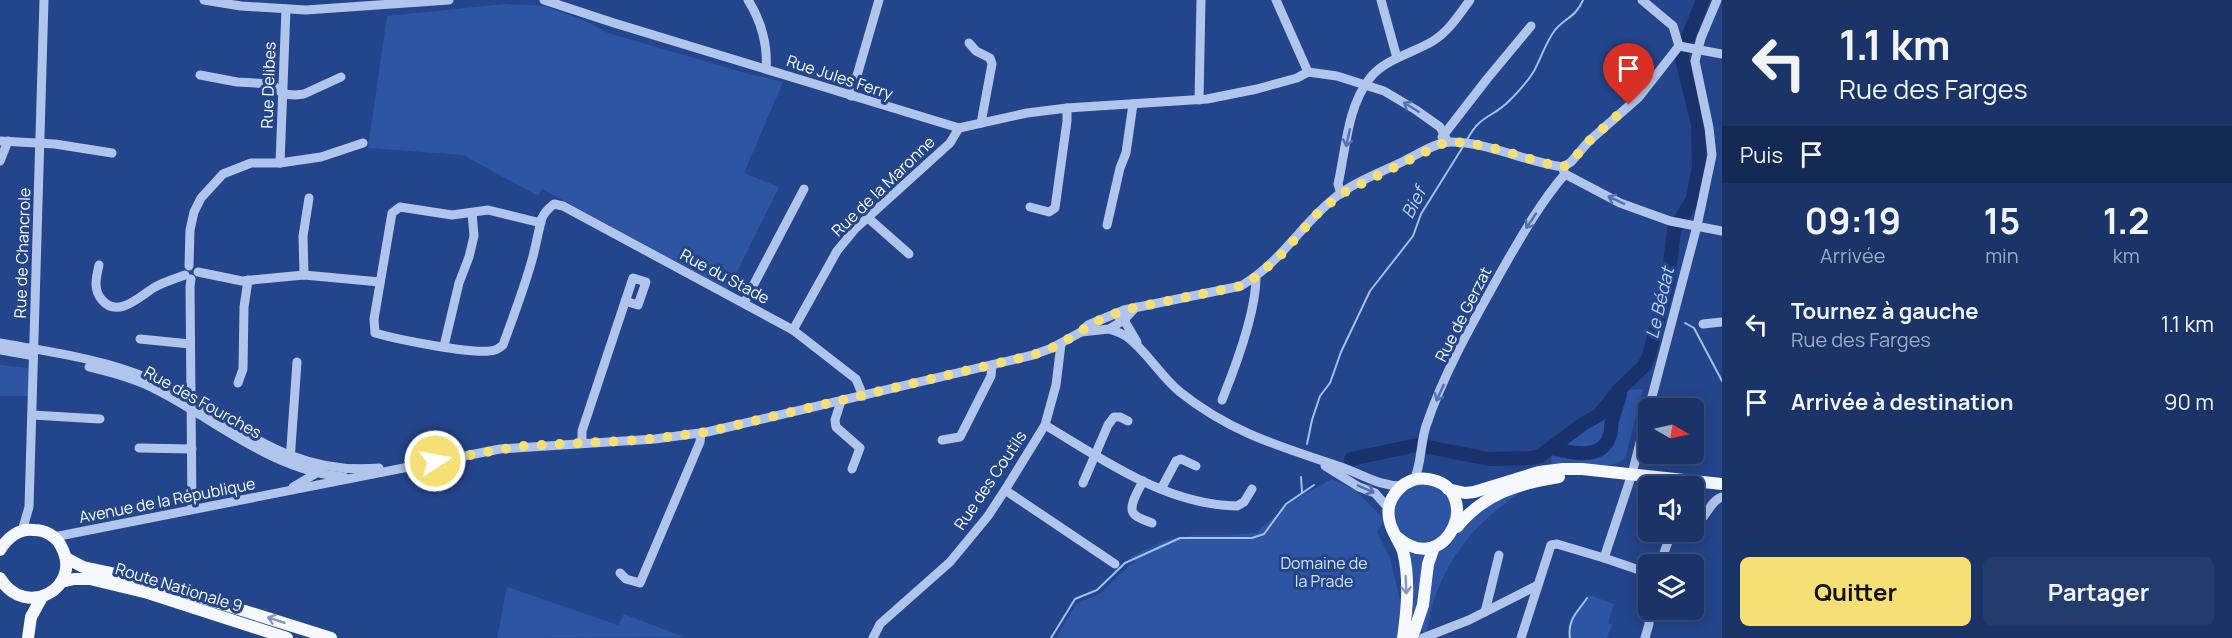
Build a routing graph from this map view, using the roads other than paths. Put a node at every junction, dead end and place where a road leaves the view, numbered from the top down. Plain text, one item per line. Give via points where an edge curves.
1 (44, 0) edge
2 (209, 0) edge
3 (449, 0) edge
4 (544, 0) edge
5 (748, 0) edge
6 (879, 0) edge
7 (1201, 0) edge
8 (1276, 0) edge
9 (1381, 0) edge
10 (1470, 0) edge
11 (1642, 0) edge
12 (1717, 0) edge
13 (286, 9) junction
14 (1531, 26) dead end
15 (969, 43) dead end
16 (1688, 48) junction
17 (1722, 54) edge
18 (1397, 58) junction
19 (766, 69) junction
20 (1308, 72) junction
21 (200, 75) dead end
22 (341, 77) dead end
23 (1365, 84) junction
24 (283, 94) junction
25 (851, 96) junction
26 (1199, 100) junction
27 (1133, 104) junction
28 (1067, 108) junction
29 (981, 123) junction
30 (959, 128) junction
31 (1443, 140) junction
32 (4, 141) edge
33 (40, 142) junction
34 (363, 143) dead end
35 (1712, 145) junction
36 (1722, 147) edge
37 (112, 153) dead end
38 (0, 161) edge
39 (280, 163) junction
40 (1564, 170) junction
41 (804, 189) dead end
42 (1341, 194) junction
43 (309, 198) dead end
44 (1030, 207) dead end
45 (472, 213) junction
46 (867, 217) junction
47 (541, 223) junction
48 (1107, 225) dead end
49 (1693, 225) junction
50 (1722, 231) edge
51 (909, 254) dead end
52 (99, 265) dead end
53 (191, 273) junction
54 (304, 275) junction
55 (1256, 277) junction
56 (248, 280) junction
57 (380, 282) junction
58 (625, 301) dead end
59 (744, 303) junction
60 (1137, 306) junction
61 (1111, 316) junction
62 (1124, 320) junction
63 (1722, 322) edge
64 (1703, 324) dead end
65 (1109, 329) junction
66 (793, 330) junction
67 (1081, 332) junction
68 (140, 339) dead end
69 (0, 343) edge
70 (190, 344) junction
71 (1061, 344) junction
72 (444, 346) junction
73 (0, 350) edge
74 (1141, 350) junction
75 (35, 353) junction
76 (297, 362) dead end
77 (992, 365) junction
78 (238, 382) dead end
79 (864, 396) junction
80 (1652, 398) edge
81 (1222, 400) dead end
82 (841, 401) junction
83 (191, 406) junction
84 (32, 416) junction
85 (100, 419) dead end
86 (1128, 421) dead end
87 (1045, 424) junction
88 (701, 433) junction
89 (942, 440) dead end
90 (582, 442) junction
91 (139, 448) dead end
92 (192, 449) junction
93 (1638, 451) edge
94 (1095, 454) junction
95 (1301, 455) junction
96 (290, 460) junction
97 (424, 464) junction
98 (327, 466) junction
99 (1196, 466) dead end
100 (852, 469) dead end
101 (318, 473) junction
102 (1631, 477) junction
103 (356, 478) junction
104 (1638, 478) edge
105 (1414, 480) junction
106 (1143, 481) junction
107 (1083, 483) dead end
108 (1722, 484) edge
109 (1402, 486) junction
110 (1161, 489) junction
111 (1252, 489) dead end
112 (1448, 489) junction
113 (1704, 489) edge
114 (1005, 490) junction
115 (1722, 490) edge
116 (285, 492) junction
117 (1722, 497) edge
118 (29, 507) junction
119 (192, 509) junction
120 (1389, 509) junction
121 (1704, 518) edge
122 (1152, 524) dead end
123 (39, 530) junction
124 (22, 531) junction
125 (1452, 533) junction
126 (54, 537) junction
127 (1397, 537) junction
128 (1, 547) edge
129 (1434, 547) junction
130 (1499, 555) dead end
131 (66, 558) junction
132 (1604, 558) junction
133 (1115, 564) dead end
134 (1638, 570) edge
135 (620, 573) dead end
136 (0, 578) edge
137 (61, 582) junction
138 (1538, 585) junction
139 (15, 593) junction
140 (42, 597) junction
141 (1485, 612) junction
142 (1649, 620) edge
143 (28, 636) edge
144 (287, 638) edge
145 (331, 638) edge
146 (873, 638) edge
147 (1413, 638) edge
148 (1521, 638) edge
149 (1645, 638) edge

1 - 33 street, Rue de Chancrole
2 - 13 street
3 - 13 street
4 - 19 street, Rue Jules Ferry
5 - 19 street via 762,31
6 - 25 street
7 - 26 street
8 - 20 street
9 - 18 street
10 - 18 street via 1440,36
11 - 16 street via 1673,26
12 - 16 street
13 - 24 street, Rue Delibes
14 - 31 street
15 - 29 street via 990,58 992,64
16 - 17 street
16 - 35 street
16 - 40 street, Rue de Gerzat via 1589,141
18 - 23 street
19 - 25 street, Rue Jules Ferry
20 - 23 street, Rue Jules Ferry
20 - 26 street, Rue Jules Ferry via 1257,89
21 - 24 street via 272,84
22 - 24 street via 304,94
31 -> 23 street, Rue Jules Ferry via 1440,127 1384,91
23 -> 42 street via 1355,103 1338,184
24 - 39 street, Rue Delibes
25 - 30 street, Rue Jules Ferry
26 - 27 street, Rue Jules Ferry
27 - 28 street, Rue Jules Ferry
27 - 48 street via 1126,153
28 - 29 street, Rue Jules Ferry
28 - 44 street via 1055,208 1048,212
29 - 30 street, Rue Jules Ferry
30 - 46 street, Rue de la Maronne via 950,143
31 - 40 street
31 - 42 street
32 - 33 street
32 - 38 street
33 - 37 street
33 - 75 street, Rue de Chancrole
34 - 39 street via 321,157
35 - 36 street
35 - 49 street
39 - 53 street via 251,163 223,174 210,185 194,212 190,230
49 -> 40 street via 1620,203
40 -> 105 street, Rue de Gerzat via 1475,317 1426,426
41 - 59 street
42 - 55 street
43 - 54 street via 303,236
45 - 47 street via 488,210
45 - 57 street via 452,215 400,207 392,213
45 - 72 street via 474,236
46 - 51 street
46 - 66 street, Rue de la Maronne via 837,251
47 - 59 street, Rue du Stade via 546,210 554,204 563,206
47 - 72 street via 503,345 494,351
49 - 50 street
49 - 80 street
52 - 53 street via 97,295 105,304 118,308 134,303 164,282
53 - 56 street
53 - 70 street
54 - 56 street
54 - 57 street
55 - 60 street via 1241,286
55 - 81 street via 1238,357
56 - 78 street via 243,369
57 - 72 street via 375,333
58 - 90 street via 582,431
59 - 66 street, Rue du Stade
60 - 61 street
60 - 62 street
61 - 62 street
61 - 67 street
62 - 65 street
62 - 74 street
63 - 64 street
65 - 67 street
65 - 74 street via 1126,336
66 - 79 street, Rue du Stade via 856,378
67 - 71 street
68 - 70 street
69 - 75 street
70 - 83 street
71 - 77 street
71 - 87 street, Rue des Coutils via 1056,385
73 - 75 street
74 - 95 street via 1161,374 1195,403 1250,435
75 - 83 street, Rue des Fourches via 114,366 148,378
75 - 84 street, Rue de Chancrole
76 - 96 street
77 - 79 street
77 - 89 street via 992,376 960,436
79 - 82 street
82 - 88 street
82 - 100 street via 836,427 860,448
83 - 92 street
83 - 96 street, Rue des Fourches
84 - 85 street
84 - 118 street, Rue de Chancrole
86 - 94 street via 1114,417
87 - 94 street
87 - 114 street, Rue des Coutils
88 - 90 street
88 - 135 street via 639,583
90 - 97 street via 500,449
91 - 92 street
92 - 119 street
93 - 102 street
94 - 106 street
94 - 107 street
95 - 109 street via 1380,484
95 -> 120 street via 1376,493
96 - 98 street, Rue des Fourches
96 - 101 street, Rue des Fourches
97 - 98 street via 352,470
97 - 103 street
98 - 101 street
99 - 110 street via 1181,459 1176,461
101 - 103 street, Rue des Fourches
101 - 116 street
102 - 104 main road
102 - 108 main road
102 - 112 main road via 1563,469 1539,472 1474,492
102 - 125 main road via 1582,475 1518,484 1478,505
102 - 132 street
103 - 116 street, Avenue de la République
105 - 109 main road
105 - 112 main road via 1435,481
106 - 110 street
106 - 122 street via 1132,512
109 - 120 main road
110 - 111 street via 1180,498 1237,506
112 - 125 main road via 1458,515
113 - 115 main road
114 - 133 street
114 - 146 street, Rue des Coutils via 950,562 880,624
116 - 119 street, Avenue de la République
117 - 121 street via 1716,499
118 - 123 street, Rue de Chancrole
118 - 124 street, Rue de Chancrole
119 - 126 street, Avenue de la République
120 - 127 main road
123 - 124 main road
123 - 126 main road
124 - 128 main road
125 - 129 main road
126 - 131 main road
127 - 129 main road via 1410,546
127 -> 147 main road via 1406,570
129 - 147 main road
130 - 141 street
131 - 137 main road
145 -> 131 main road via 150,581 83,567
132 - 134 street
132 - 138 street via 1551,545
136 - 139 main road
137 - 140 main road
137 - 144 main road, Route Nationale 9 via 90,579 138,590
138 - 141 street
138 - 148 street
139 - 140 main road
139 - 143 main road via 22,605
140 - 143 main road via 31,617
141 - 147 street
142 - 149 street

